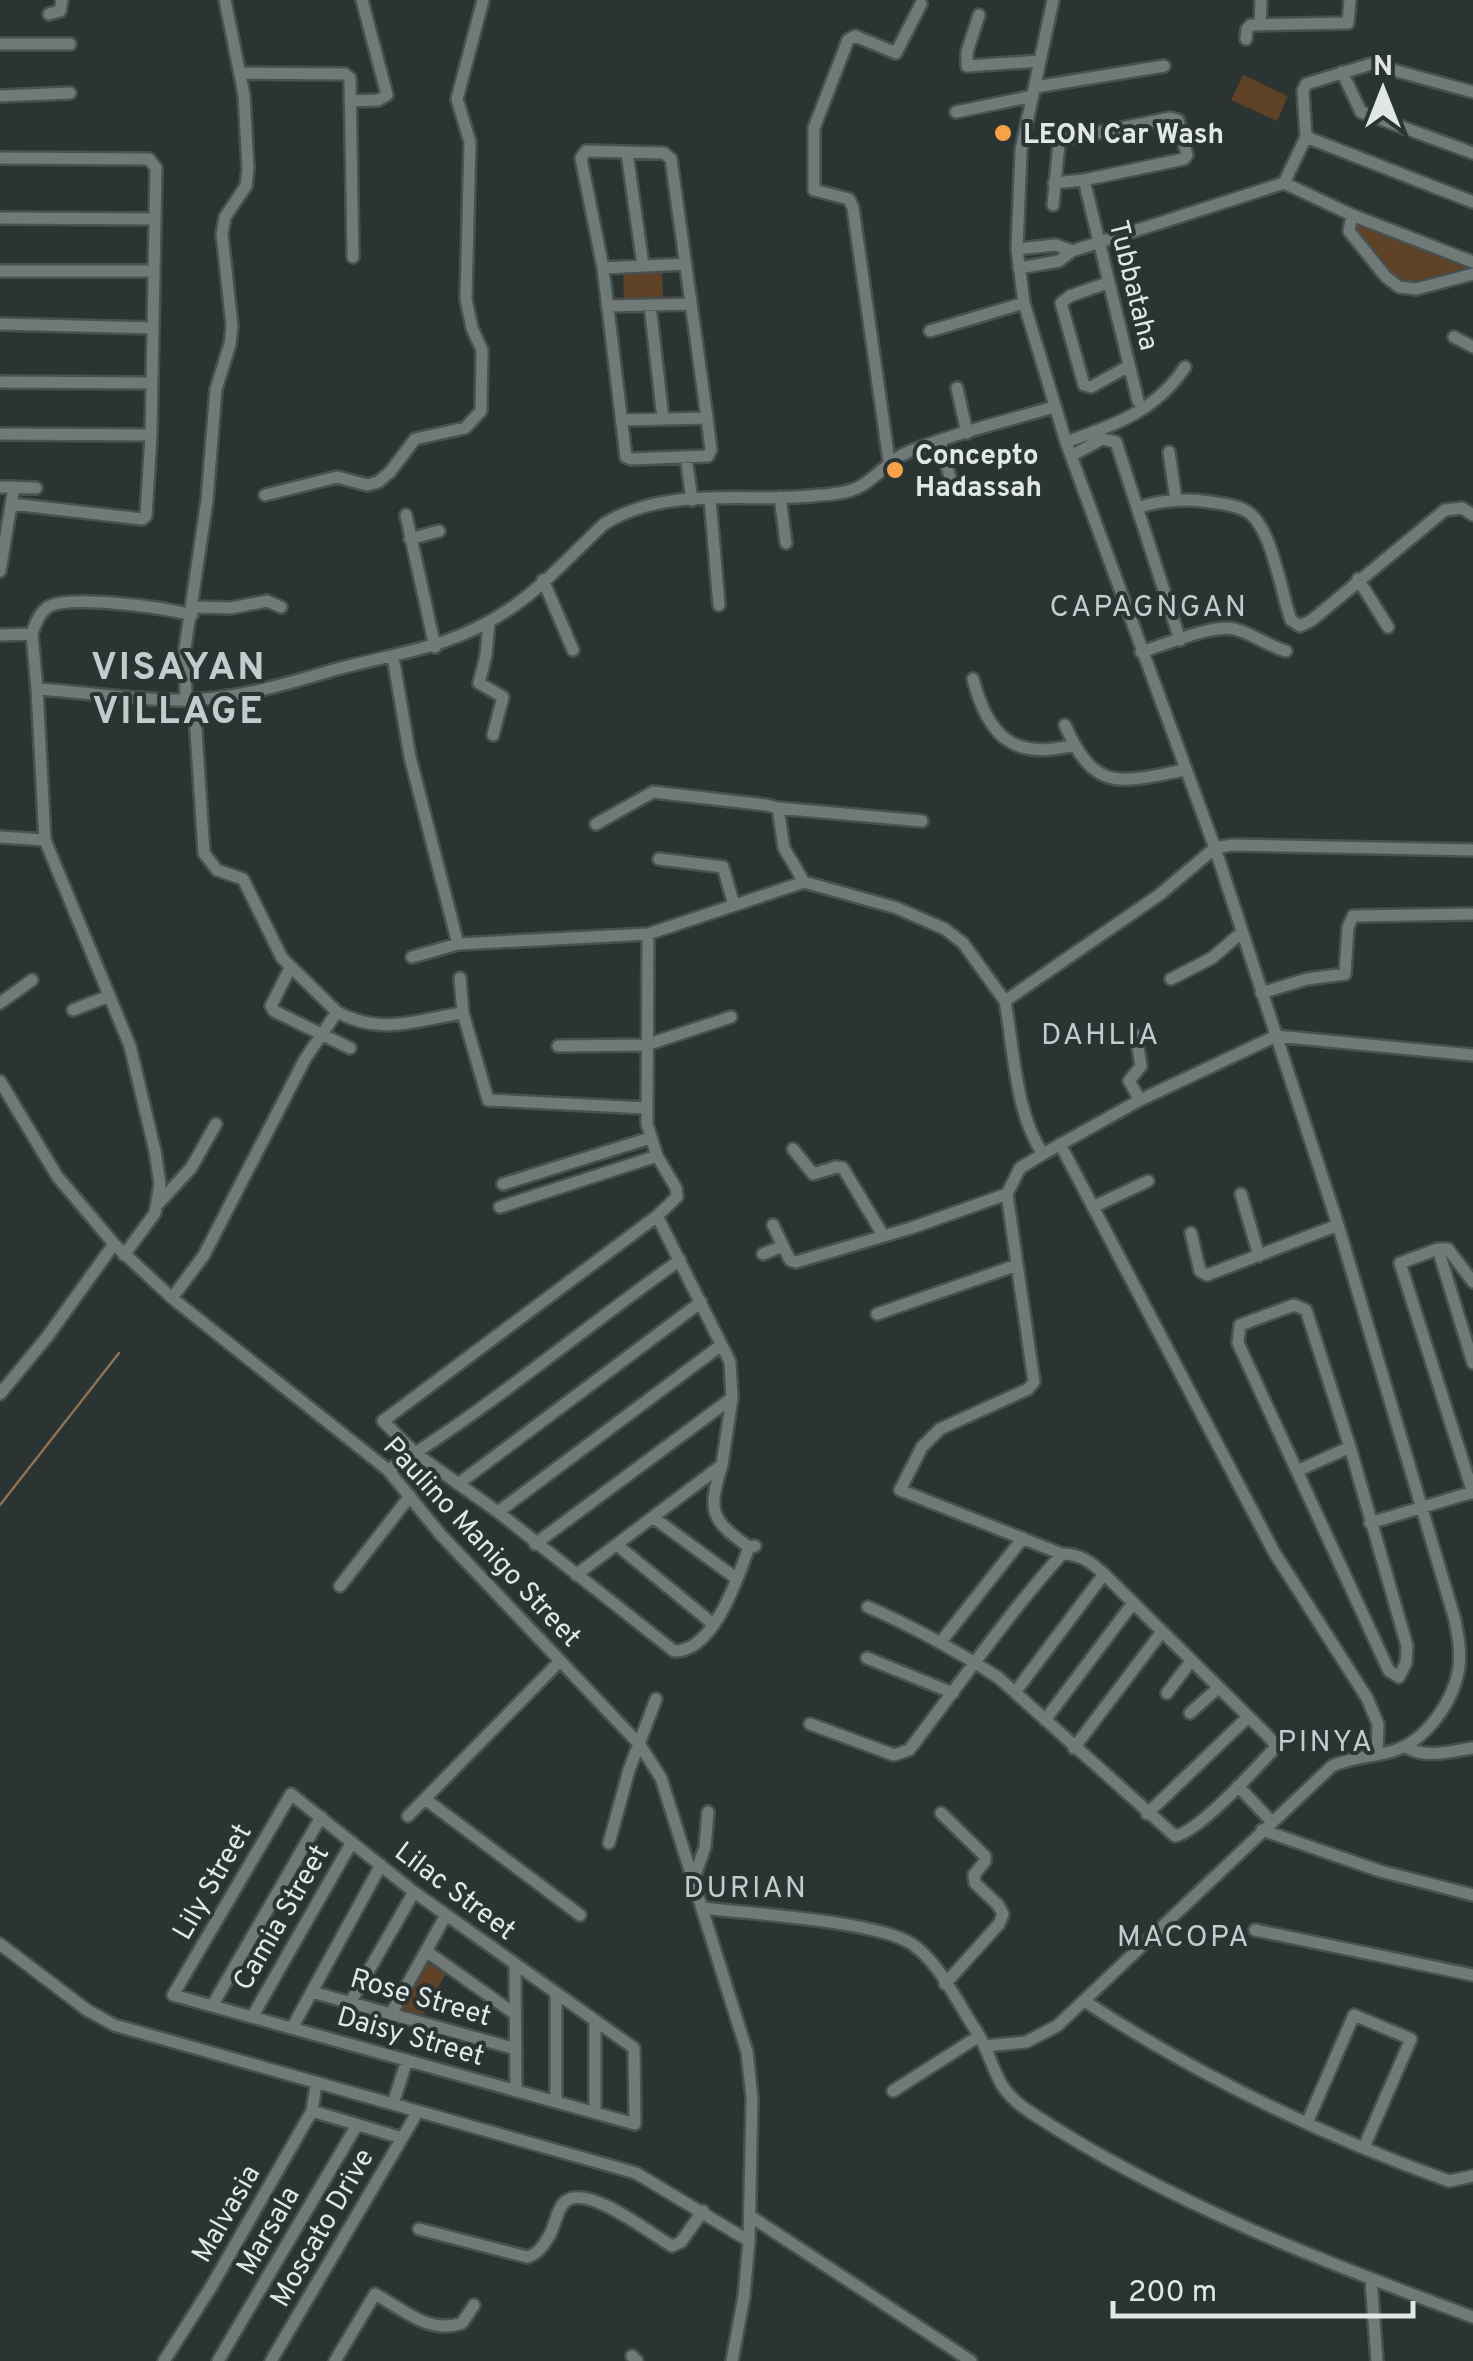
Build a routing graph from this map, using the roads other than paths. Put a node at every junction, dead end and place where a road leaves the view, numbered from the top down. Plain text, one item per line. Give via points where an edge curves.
1 (62, 0) edge
2 (225, 0) edge
3 (362, 0) edge
4 (483, 0) edge
5 (1053, 0) edge
6 (1261, 0) edge
7 (1350, 0) edge
8 (922, 4) dead end
9 (49, 14) dead end
10 (979, 15) dead end
11 (1260, 24) junction
12 (1246, 39) dead end
13 (0, 44) edge
14 (70, 44) dead end
15 (1040, 61) junction
16 (1164, 66) dead end
17 (240, 72) junction
18 (1342, 72) junction
19 (1034, 91) junction
20 (1473, 92) edge
21 (70, 93) dead end
22 (0, 96) edge
23 (350, 100) junction
24 (956, 112) dead end
25 (1306, 137) junction
26 (627, 153) junction
27 (1473, 153) edge
28 (0, 158) edge
29 (1084, 180) junction
30 (1284, 182) junction
31 (1054, 183) junction
32 (1473, 202) edge
33 (1053, 205) dead end
34 (1352, 214) junction
35 (0, 218) edge
36 (155, 218) junction
37 (1098, 243) junction
38 (1016, 249) junction
39 (1072, 250) junction
40 (353, 257) dead end
41 (1473, 262) edge
42 (686, 264) junction
43 (643, 265) junction
44 (602, 268) junction
45 (1019, 268) junction
46 (0, 271) edge
47 (154, 271) junction
48 (1473, 274) edge
49 (1106, 283) junction
50 (1024, 303) junction
51 (691, 304) junction
52 (650, 305) junction
53 (607, 306) junction
54 (0, 324) edge
55 (153, 328) junction
56 (930, 331) dead end
57 (1454, 337) dead end
58 (1471, 344) edge
59 (1130, 366) junction
60 (1185, 368) dead end
61 (0, 382) edge
62 (152, 383) junction
63 (957, 388) dead end
64 (1138, 400) dead end
65 (1054, 407) junction
66 (708, 418) junction
67 (663, 419) junction
68 (623, 420) junction
69 (967, 433) junction
70 (0, 434) edge
71 (151, 436) junction
72 (940, 441) junction
73 (1066, 442) junction
74 (1168, 452) dead end
75 (1071, 456) junction
76 (686, 457) junction
77 (889, 462) junction
78 (0, 486) edge
79 (14, 487) junction
80 (36, 488) dead end
81 (953, 488) dead end
82 (265, 495) dead end
83 (710, 498) junction
84 (780, 498) junction
85 (692, 500) junction
86 (1176, 500) junction
87 (12, 504) junction
88 (1140, 507) junction
89 (406, 515) dead end
90 (1473, 515) edge
91 (439, 531) dead end
92 (3, 534) edge
93 (410, 539) junction
94 (786, 543) dead end
95 (0, 572) edge
96 (1358, 579) junction
97 (543, 580) junction
98 (720, 605) dead end
99 (282, 607) dead end
100 (192, 611) junction
101 (488, 622) junction
102 (1388, 628) dead end
103 (32, 634) junction
104 (0, 635) edge
105 (1180, 640) junction
106 (435, 647) junction
107 (573, 650) dead end
108 (1141, 652) junction
109 (1286, 652) dead end
110 (394, 657) junction
111 (973, 680) dead end
112 (37, 689) junction
113 (190, 700) junction
114 (1065, 725) dead end
115 (493, 735) dead end
116 (1074, 744) junction
117 (1185, 770) junction
118 (778, 808) junction
119 (922, 821) dead end
120 (596, 824) dead end
121 (0, 837) edge
122 (46, 840) junction
123 (1215, 848) junction
124 (1473, 850) edge
125 (659, 859) dead end
126 (804, 882) junction
127 (734, 905) junction
128 (1473, 914) edge
129 (1241, 933) junction
130 (648, 934) junction
131 (458, 944) junction
132 (412, 958) dead end
133 (290, 968) junction
134 (460, 978) dead end
135 (1171, 979) dead end
136 (32, 980) dead end
137 (1261, 993) junction
138 (109, 996) junction
139 (1005, 1001) junction
140 (0, 1002) edge
141 (73, 1010) dead end
142 (337, 1012) junction
143 (463, 1013) junction
144 (731, 1017) dead end
145 (320, 1034) junction
146 (1136, 1036) dead end
147 (1276, 1036) junction
148 (646, 1045) junction
149 (558, 1046) dead end
150 (350, 1048) dead end
151 (1473, 1054) edge
152 (0, 1080) edge
153 (1140, 1100) junction
154 (646, 1108) junction
155 (216, 1124) dead end
156 (650, 1138) junction
157 (1060, 1144) junction
158 (793, 1149) dead end
159 (1042, 1154) junction
160 (657, 1156) junction
161 (1148, 1181) dead end
162 (503, 1184) dead end
163 (1007, 1194) junction
164 (1241, 1194) dead end
165 (158, 1204) junction
166 (1093, 1206) junction
167 (500, 1208) dead end
168 (657, 1216) junction
169 (773, 1225) dead end
170 (1338, 1225) junction
171 (1191, 1233) dead end
172 (883, 1235) junction
173 (114, 1244) junction
174 (783, 1246) junction
175 (1438, 1248) junction
176 (763, 1254) dead end
177 (124, 1255) junction
178 (1259, 1256) junction
179 (680, 1260) junction
180 (1018, 1265) junction
181 (1473, 1282) edge
182 (172, 1298) junction
183 (701, 1302) junction
184 (876, 1314) dead end
185 (720, 1346) junction
186 (1473, 1362) edge
187 (0, 1394) edge
188 (732, 1398) junction
189 (1350, 1447) junction
190 (416, 1453) junction
191 (722, 1465) junction
192 (388, 1470) junction
193 (1297, 1471) junction
194 (458, 1484) junction
195 (1473, 1492) edge
196 (410, 1496) junction
197 (1422, 1508) junction
198 (498, 1512) junction
199 (654, 1518) junction
200 (1370, 1524) junction
201 (1023, 1538) junction
202 (534, 1544) junction
203 (617, 1545) junction
204 (1062, 1554) junction
205 (1104, 1574) junction
206 (576, 1575) junction
207 (737, 1579) junction
208 (340, 1586) dead end
209 (1133, 1603) junction
210 (868, 1608) dead end
211 (713, 1624) junction
212 (1161, 1633) junction
213 (940, 1643) junction
214 (867, 1658) dead end
215 (560, 1661) junction
216 (1191, 1661) junction
217 (976, 1664) junction
218 (1218, 1688) junction
219 (1016, 1691) junction
220 (953, 1693) junction
221 (1167, 1693) dead end
222 (656, 1699) dead end
223 (1190, 1713) dead end
224 (1248, 1718) junction
225 (1045, 1720) junction
226 (810, 1724) dead end
227 (640, 1744) junction
228 (1405, 1746) junction
229 (1074, 1748) junction
230 (1473, 1748) edge
231 (1377, 1754) junction
232 (1238, 1786) junction
233 (291, 1794) joint
234 (425, 1799) junction
235 (708, 1812) dead end
236 (941, 1813) dead end
237 (1147, 1814) junction
238 (408, 1816) dead end
239 (320, 1817) junction
240 (1267, 1826) junction
241 (352, 1842) junction
242 (609, 1843) dead end
243 (381, 1866) junction
244 (694, 1878) junction
245 (414, 1892) junction
246 (1473, 1895) edge
247 (704, 1908) junction
248 (446, 1915) junction
249 (580, 1916) dead end
250 (1256, 1930) dead end
251 (0, 1944) edge
252 (426, 1951) junction
253 (515, 1965) junction
254 (1473, 1975) edge
255 (945, 1984) junction
256 (312, 1992) junction
257 (173, 1994) joint
258 (556, 1994) junction
259 (350, 2002) junction
260 (1086, 2002) junction
261 (212, 2006) junction
262 (391, 2014) junction
263 (515, 2014) junction
264 (252, 2017) junction
265 (596, 2021) junction
266 (292, 2028) junction
267 (982, 2041) junction
268 (516, 2049) junction
269 (407, 2060) junction
270 (316, 2084) junction
271 (516, 2091) junction
272 (894, 2091) dead end
273 (556, 2102) junction
274 (392, 2104) junction
275 (312, 2110) junction
276 (595, 2113) junction
277 (414, 2118) dead end
278 (1307, 2123) junction
279 (357, 2124) junction
280 (634, 2124) joint
281 (402, 2138) junction
282 (1364, 2148) junction
283 (1473, 2176) edge
284 (703, 2212) junction
285 (750, 2216) junction
286 (419, 2229) dead end
287 (749, 2240) junction
288 (1370, 2280) junction
289 (474, 2305) dead end
290 (1473, 2318) edge
291 (164, 2361) edge
292 (218, 2361) edge
293 (270, 2361) edge
294 (336, 2361) edge
295 (732, 2361) edge
296 (970, 2361) edge
297 (1377, 2361) edge

1 - 9 street via 60,11
2 - 17 street
3 - 23 street via 387,95
4 - 82 street via 457,99 470,142 466,299 483,357 481,411 465,428 415,439 378,482 337,477
5 - 15 street
6 - 11 street
7 - 11 street via 1348,23
8 - 77 street via 896,53 855,36 848,40 812,137 814,190 849,198 853,208
10 - 15 street via 967,66
11 - 12 street via 1248,27
13 - 14 street
15 - 19 street
16 - 19 street
17 - 23 street via 345,74
17 - 100 street via 248,176 222,234 232,326 216,390
18 - 20 street via 1374,64
18 - 25 street via 1302,91
18 - 27 street via 1361,112
19 - 24 street
19 - 38 street via 1021,150
21 - 22 street
23 - 40 street
25 - 30 street
25 - 32 street
26 - 42 street via 664,153 670,159
26 - 43 street
26 - 44 street via 582,155
28 - 36 street via 149,159 156,168
29 - 31 street
29 - 31 street via 1184,159 1178,120 1068,137 1060,144
29 - 37 street, Tubbataha
30 - 34 street
30 - 37 street
31 - 33 street
34 - 41 street
34 - 48 street via 1349,231 1399,287
35 - 36 street
36 - 47 street
37 - 39 street
37 - 49 street, Tubbataha
38 - 39 street
38 - 45 street
39 - 45 street via 1059,260
42 - 43 street
42 - 51 street
43 - 44 street
44 - 53 street
45 - 50 street
46 - 47 street
47 - 55 street
49 - 59 street, Tubbataha
49 - 59 street via 1061,303 1084,385
50 - 56 street
50 - 65 street
51 - 52 street
51 - 66 street
52 - 53 street
52 - 67 street
53 - 68 street
54 - 55 street
55 - 62 street
57 - 58 street
59 - 64 street, Tubbataha
60 - 73 street via 1138,415
61 - 62 street
62 - 71 street
63 - 69 street
65 - 69 street
65 - 73 street
66 - 67 street
66 - 76 street via 710,454
67 - 68 street
68 - 76 street via 627,458
69 - 72 street
70 - 71 street
71 - 87 street via 142,519
72 - 77 street
72 - 81 street
73 - 75 street
74 - 86 street
75 - 88 street via 1113,438
75 - 108 street
76 - 85 street
77 - 84 street via 860,487
78 - 79 street
79 - 80 street
79 - 87 street
83 - 84 street
83 - 85 street
83 - 98 street
84 - 94 street
85 - 97 street via 620,514
86 - 88 street
86 - 96 street via 1236,506 1253,516 1295,624 1312,620
87 - 92 street
88 - 105 street
89 - 93 street
90 - 96 street via 1456,506 1445,510
91 - 93 street
92 - 95 street
93 - 106 street
96 - 102 street
97 - 101 street
97 - 107 street
99 - 100 street via 267,601
100 - 103 street via 60,603 41,613
100 - 113 street via 185,648
101 - 106 street
101 - 115 street via 479,683 504,697
103 - 104 street
103 - 112 street
105 - 108 street
105 - 109 street via 1232,629
106 - 110 street
108 - 117 street
110 - 113 street via 262,691
110 - 131 street via 410,757
111 - 116 street via 985,719 998,734 1030,749
112 - 113 street
112 - 122 street
113 - 133 street via 204,852 217,870 243,879
114 - 116 street
116 - 117 street via 1088,766 1106,777
117 - 123 street
118 - 119 street
118 - 120 street via 653,792
118 - 126 street via 784,848
121 - 122 street
122 - 138 street
123 - 124 street
123 - 129 street
123 - 139 street
125 - 127 street via 723,867
126 - 127 street
126 - 139 street via 898,908 945,929
127 - 130 street
128 - 137 street via 1352,916 1345,974
129 - 135 street
129 - 137 street
130 - 131 street
130 - 148 street
131 - 132 street
133 - 142 street
133 - 145 street via 271,1006
134 - 143 street
136 - 140 street
137 - 147 street
138 - 141 street
138 - 165 street via 148,1114
139 - 159 street via 1028,1126
142 - 143 street via 385,1026
142 - 145 street
143 - 154 street via 488,1100
144 - 148 street
145 - 150 street
145 - 182 street via 204,1255
146 - 153 street via 1141,1066 1130,1081
147 - 151 street
147 - 153 street
147 - 170 street
148 - 149 street
148 - 154 street
152 - 173 street, Paulino Manigo Street via 57,1176
153 - 157 street
154 - 156 street
155 - 165 street via 191,1168
156 - 160 street
156 - 162 street
157 - 159 street
157 - 166 street
158 - 172 street via 813,1174 843,1168
159 - 163 street via 1013,1176
160 - 167 street
160 - 168 street via 677,1192
161 - 166 street
163 - 172 street
163 - 180 street
164 - 178 street
165 - 177 street
166 - 231 street via 1274,1552 1367,1698 1378,1724
168 - 179 street
168 - 190 street via 384,1418
169 - 174 street
170 - 178 street
170 - 197 street
171 - 178 street via 1204,1275
172 - 174 street via 796,1262
173 - 177 street, Paulino Manigo Street
173 - 187 street
174 - 176 street
175 - 181 street via 1452,1252
175 - 186 street
175 - 195 street via 1400,1263
177 - 182 street, Paulino Manigo Street
179 - 183 street
179 - 190 street
180 - 184 street
180 - 201 street via 1032,1386 940,1429 922,1447 900,1490
182 - 192 street, Paulino Manigo Street
183 - 185 street
183 - 194 street
185 - 188 street via 730,1362
185 - 198 street
188 - 191 street
188 - 202 street
189 - 193 street
189 - 193 street via 1306,1310 1294,1305 1240,1326 1238,1343
189 - 200 street
190 - 192 street
190 - 194 street
191 - 199 street
191 - 207 street via 716,1518 752,1547
192 - 196 street, Paulino Manigo Street
193 - 200 street via 1389,1671 1399,1678 1407,1646
194 - 198 street
195 - 197 street
196 - 208 street
196 - 215 street, Paulino Manigo Street
197 - 200 street
197 - 228 street via 1455,1620 1459,1668 1442,1711
198 - 202 street
199 - 203 street
199 - 207 street
201 - 204 street
201 - 213 street
202 - 206 street
203 - 206 street
203 - 211 street
204 - 205 street via 1085,1558
204 - 217 street
205 - 209 street
205 - 219 street
206 - 211 street via 670,1649 690,1648
207 - 211 street
209 - 212 street
209 - 225 street
210 - 213 street
212 - 216 street
212 - 229 street
213 - 217 street
214 - 220 street
215 - 227 street, Paulino Manigo Street
215 - 234 street
216 - 218 street
216 - 221 street
217 - 219 street
217 - 220 street
218 - 223 street
218 - 224 street
219 - 225 street
220 - 226 street via 902,1754
222 - 227 street
224 - 232 street via 1275,1746
224 - 237 street
225 - 229 street
227 - 242 street
227 - 244 street, Paulino Manigo Street via 661,1778
228 - 230 street via 1418,1754
228 - 231 street
229 - 237 street
231 - 240 street via 1332,1766
232 - 237 street via 1182,1836
232 - 240 street
233 - 239 street, Lilac Street
233 - 257 street, Lily Street
234 - 238 street
234 - 249 street
235 - 244 street
236 - 255 street via 985,1856 974,1883 1003,1914
239 - 241 street, Lilac Street
239 - 261 street
240 - 246 street via 1380,1871
240 - 260 street
241 - 243 street, Lilac Street
241 - 264 street, Camia Street
243 - 245 street, Lilac Street
243 - 256 street
244 - 247 street, Paulino Manigo Street
245 - 248 street, Lilac Street
245 - 259 street
247 - 255 street via 894,1934 926,1956
247 - 285 street, Paulino Manigo Street via 747,2052
248 - 252 street
248 - 253 street, Lilac Street
250 - 254 street
251 - 270 street via 114,2025
252 - 262 street
252 - 263 street
253 - 258 street, Lilac Street
253 - 263 street
255 - 267 street
256 - 259 street, Rose Street
256 - 266 street
257 - 261 street, Daisy Street
258 - 265 street, Lilac Street
258 - 273 street
259 - 262 street, Rose Street
260 - 267 street via 1041,2036 1009,2046
260 - 278 street via 1213,2078
261 - 264 street, Daisy Street
262 - 268 street, Rose Street
263 - 268 street
264 - 266 street, Daisy Street
265 - 276 street
265 - 280 street, Lilac Street via 634,2048
266 - 269 street, Daisy Street
267 - 272 street
267 - 288 street via 994,2076 1011,2098 1130,2174
268 - 271 street
269 - 271 street, Daisy Street
269 - 274 street
270 - 274 street
270 - 275 street, Malvasia
271 - 273 street, Daisy Street
273 - 276 street, Daisy Street
274 - 284 street via 636,2173
275 - 279 street
275 - 291 street, Malvasia
276 - 280 street, Daisy Street
277 - 281 street, Moscato Drive
278 - 282 street
278 - 282 street via 1354,2015 1411,2039
279 - 281 street
279 - 292 street, Marsala
281 - 293 street, Moscato Drive
282 - 283 street via 1449,2181
284 - 286 street via 672,2246 617,2211 572,2198 527,2257
284 - 287 street
285 - 287 street, Paulino Manigo Street
285 - 296 street
287 - 295 street, Paulino Manigo Street
288 - 290 street
288 - 297 street
289 - 294 street via 462,2323 443,2328 375,2294

